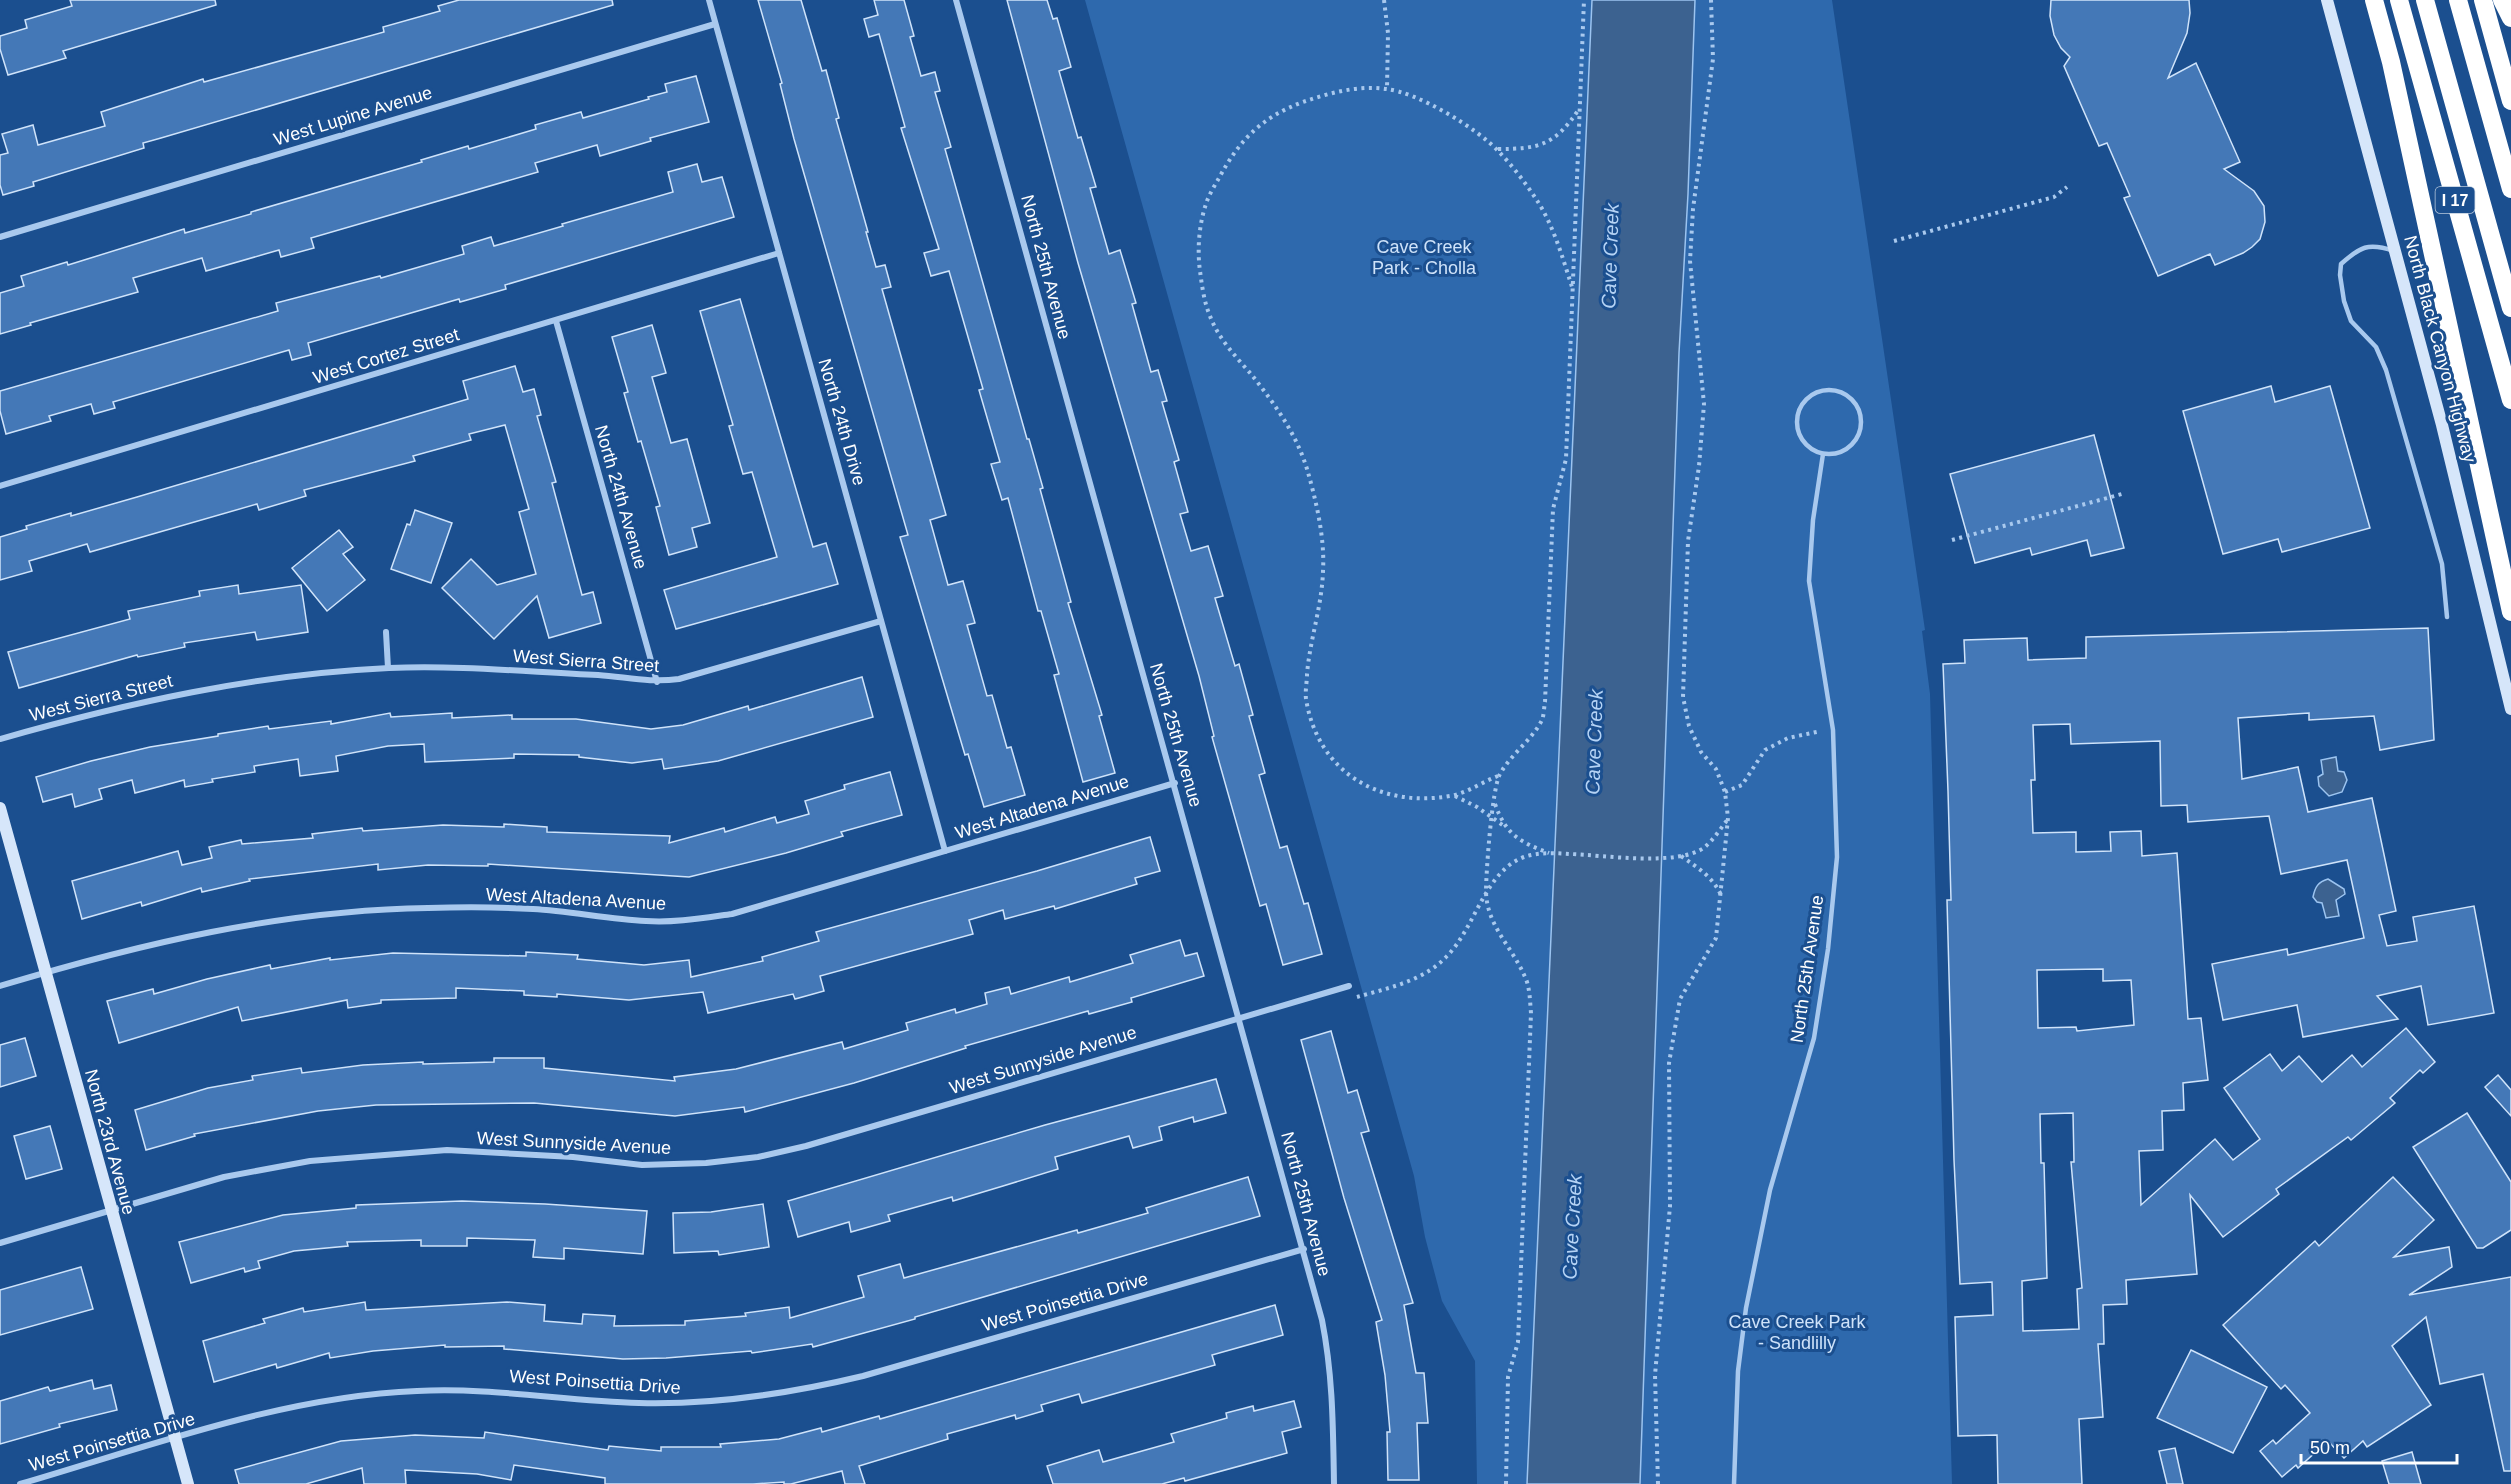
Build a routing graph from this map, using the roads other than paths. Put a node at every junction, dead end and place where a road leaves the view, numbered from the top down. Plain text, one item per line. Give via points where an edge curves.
1 (708, 0) edge
2 (956, 0) edge
3 (2327, 0) edge
4 (2374, 0) edge
5 (2399, 0) edge
6 (2425, 0) edge
7 (2458, 0) edge
8 (2483, 0) edge
9 (2502, 0) edge
10 (2511, 18) edge
11 (715, 24) junction
12 (2511, 101) edge
13 (2511, 189) edge
14 (0, 237) edge
15 (2396, 251) junction
16 (779, 253) junction
17 (2511, 308) edge
18 (556, 321) junction
19 (2511, 400) edge
20 (1824, 454) junction
21 (0, 486) edge
22 (2511, 612) edge
23 (2447, 617) dead end
24 (881, 621) junction
25 (386, 632) dead end
26 (388, 668) junction
27 (657, 682) junction
28 (2511, 709) edge
29 (0, 739) edge
30 (1175, 783) junction
31 (0, 808) edge
32 (945, 851) junction
33 (45, 973) junction
34 (0, 986) edge
35 (1349, 986) road end
36 (1239, 1017) junction
37 (110, 1210) junction
38 (0, 1243) edge
39 (1304, 1249) junction
40 (175, 1439) junction
41 (20, 1484) edge
42 (188, 1484) edge
43 (1334, 1484) edge
44 (1734, 1484) edge

1 - 11 street, North 24th Drive
2 - 30 street, North 25th Avenue
3 - 15 main road, North Black Canyon Highway
4 - 22 highway
5 - 19 highway, I 17
6 - 17 highway
7 - 13 highway
8 - 12 highway
9 - 10 highway
11 - 14 street, West Lupine Avenue
11 - 16 street, North 24th Drive
15 - 23 lane via 2379,246 2356,250 2341,264 2340,274 2351,321 2376,347 2386,370 2442,564
15 - 28 main road, North Black Canyon Highway
16 - 18 street, West Cortez Street
16 - 24 street, North 24th Drive
18 - 21 street, West Cortez Street
18 - 27 street, North 24th Avenue
20 - 20 lane via 1842,451 1857,439 1862,420 1857,404 1840,391 1830,389 1810,396 1798,413 1797,424 1805,443
20 - 44 lane, North 25th Avenue via 1813,520 1809,581 1833,730 1837,857 1814,1038 1770,1190 1753,1268 1738,1371
24 - 27 street, West Sierra Street
24 - 32 street, North 24th Drive
25 - 26 street
26 - 27 street, West Sierra Street via 467,668
26 - 29 street, West Sierra Street via 206,689 131,704
30 - 32 street, West Altadena Avenue
30 - 36 street, North 25th Avenue
31 - 33 main road, North 23rd Avenue
32 - 33 street, West Altadena Avenue via 732,914 646,921 532,909 427,908 304,916 198,935
33 - 34 street, West Altadena Avenue
33 - 37 main road, North 23rd Avenue
35 - 36 street, West Sunnyside Avenue
36 - 37 street, West Sunnyside Avenue via 758,1157 706,1164 642,1165 447,1150 381,1154 310,1161 224,1177
36 - 39 street, North 25th Avenue
37 - 38 street, West Sunnyside Avenue
37 - 40 main road, North 23rd Avenue
39 - 40 street, West Poinsettia Drive via 863,1376 768,1396 692,1404 496,1391 417,1390 296,1405
39 - 43 street, North 25th Avenue via 1330,1364
40 - 41 street, West Poinsettia Drive
40 - 42 main road, North 23rd Avenue

